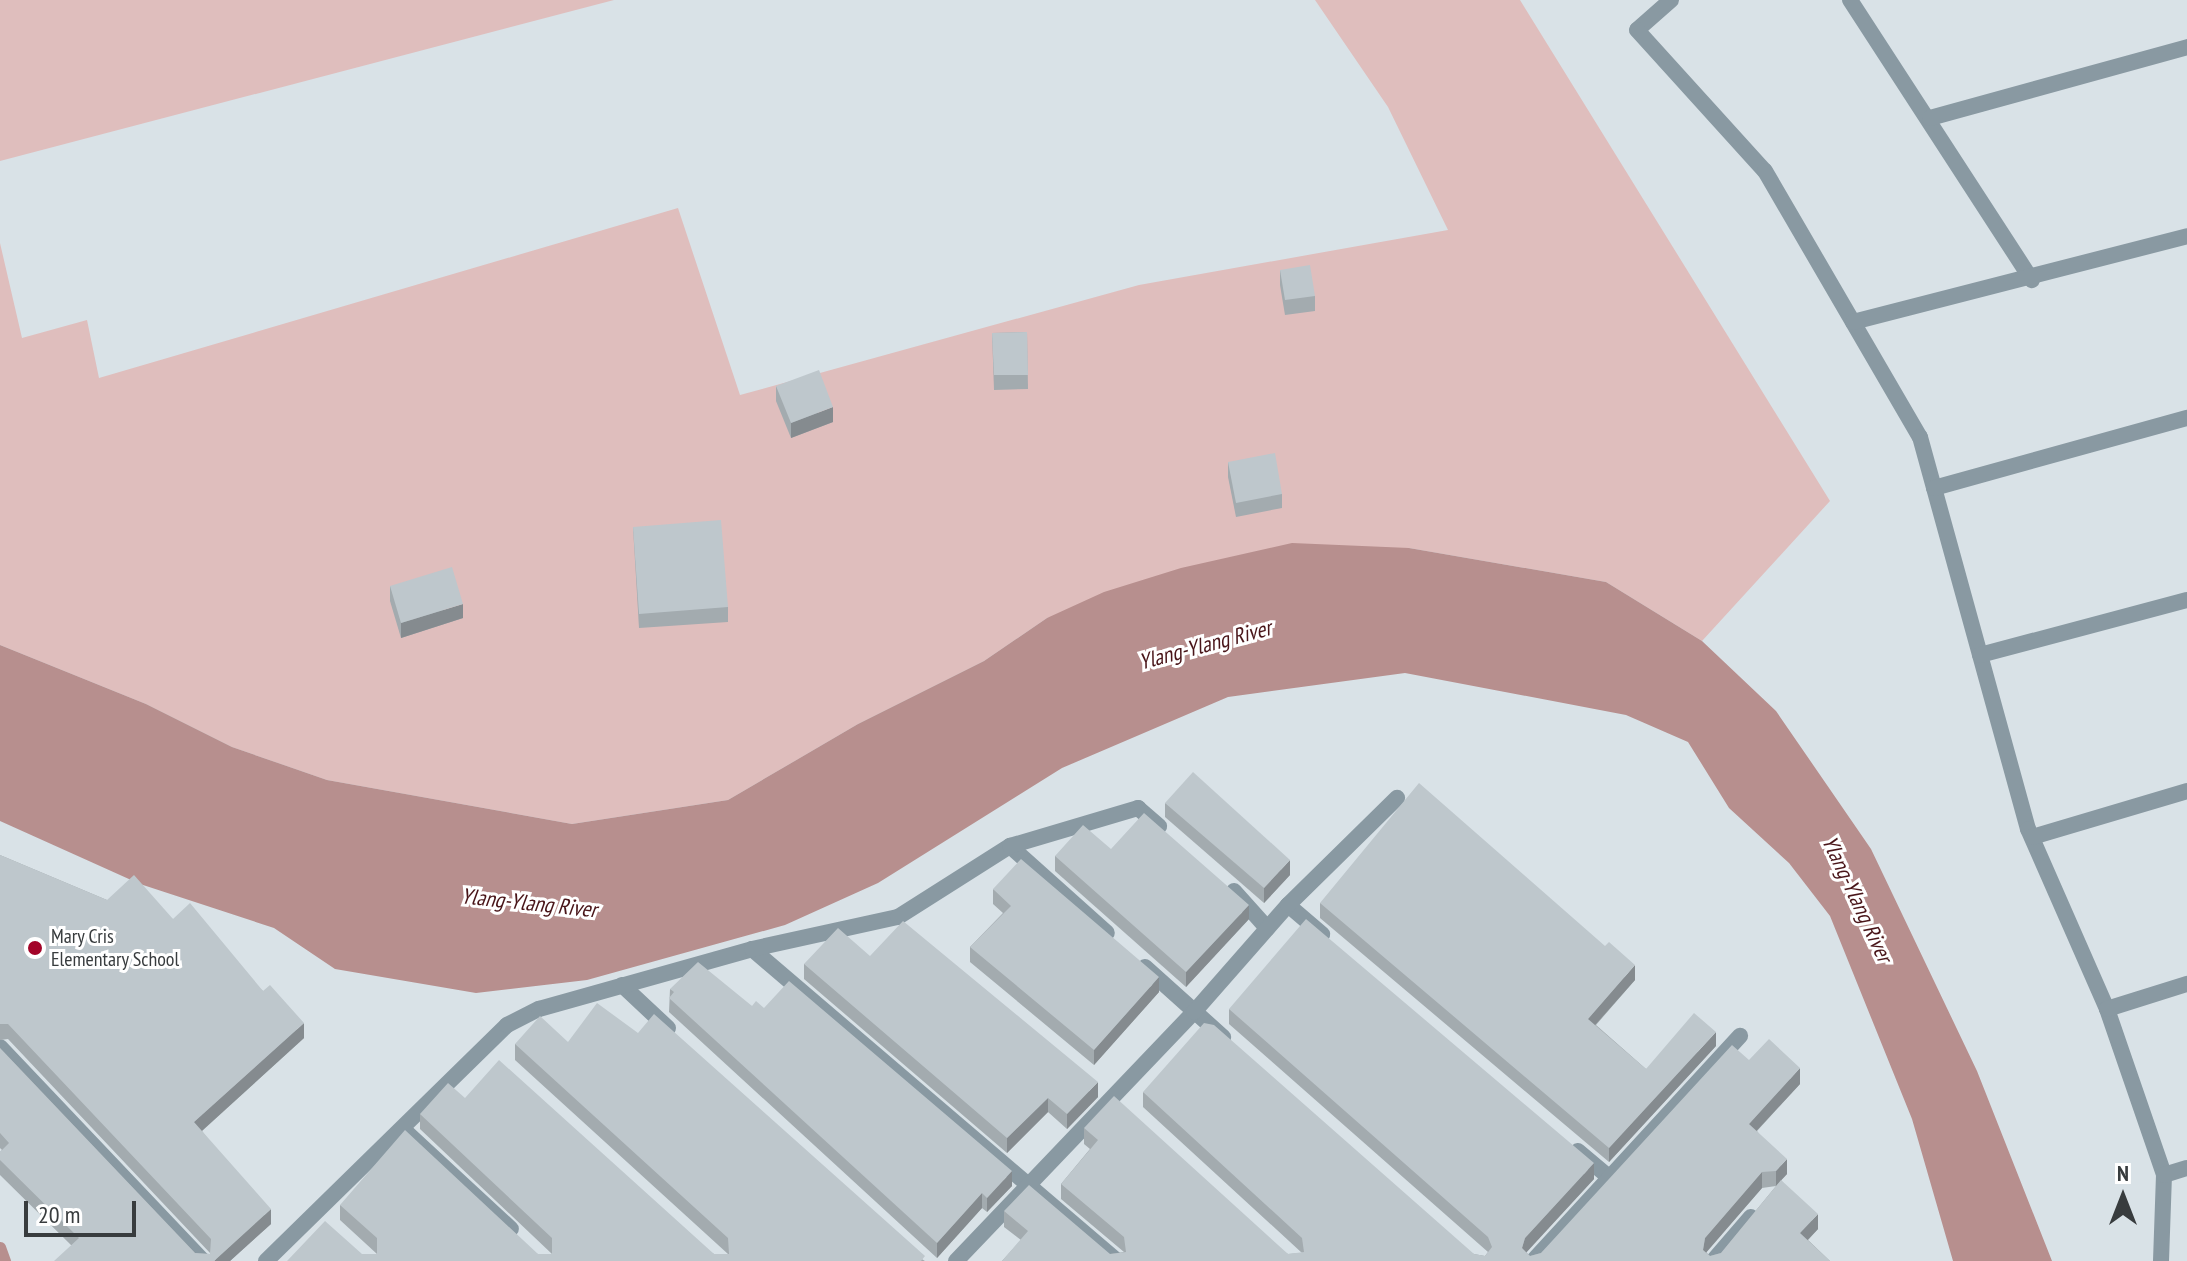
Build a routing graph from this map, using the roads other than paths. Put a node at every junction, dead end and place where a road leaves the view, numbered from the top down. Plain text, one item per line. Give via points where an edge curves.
1 (1671, 0) edge
2 (1850, 0) edge
3 (2187, 47) edge
4 (1930, 118) junction
5 (2187, 236) edge
6 (2032, 280) junction
7 (1853, 322) junction
8 (2187, 418) edge
9 (1934, 488) junction
10 (2187, 600) edge
11 (1980, 655) junction
12 (2187, 791) edge
13 (1397, 798) dead end
14 (1171, 837) edge
15 (2032, 837) junction
16 (1010, 846) junction
17 (1216, 876) edge
18 (1288, 905) junction
19 (1267, 928) junction
20 (1336, 945) edge
21 (752, 949) junction
22 (2187, 984) edge
23 (622, 985) junction
24 (2107, 1009) junction
25 (1194, 1012) junction
26 (1740, 1036) dead end
27 (685, 1043) edge
28 (0, 1047) edge
29 (1242, 1053) edge
30 (403, 1129) junction
31 (1562, 1138) edge
32 (2187, 1168) edge
33 (2164, 1175) junction
34 (1610, 1178) junction
35 (1030, 1183) junction
36 (1761, 1206) edge
37 (523, 1241) edge
38 (203, 1261) edge
39 (266, 1261) edge
40 (956, 1261) edge
41 (1117, 1261) edge
42 (1533, 1261) edge
43 (1713, 1261) edge
44 (2161, 1261) edge

1 - 7 street via 1637,30 1765,171
2 - 4 street
3 - 4 street
4 - 6 street
5 - 6 street
6 - 7 street
7 - 9 street via 1920,437
8 - 9 street
9 - 11 street
10 - 11 street
11 - 15 street
12 - 15 street
13 - 18 street
14 - 16 street via 1138,808
15 - 24 street
16 - 21 street via 904,922
16 - 25 street
17 - 19 street via 1261,915
18 - 19 street
18 - 20 street
19 - 25 street
21 - 23 street
21 - 35 street
22 - 24 street
23 - 27 street
23 - 30 street via 539,1009 507,1025 492,1053
24 - 33 street
25 - 29 street
25 - 35 street
26 - 34 street
28 - 38 street
30 - 37 street
30 - 39 street via 321,1218
31 - 34 street
32 - 33 street
33 - 44 street
34 - 42 street
35 - 40 street
35 - 41 street
36 - 43 street

